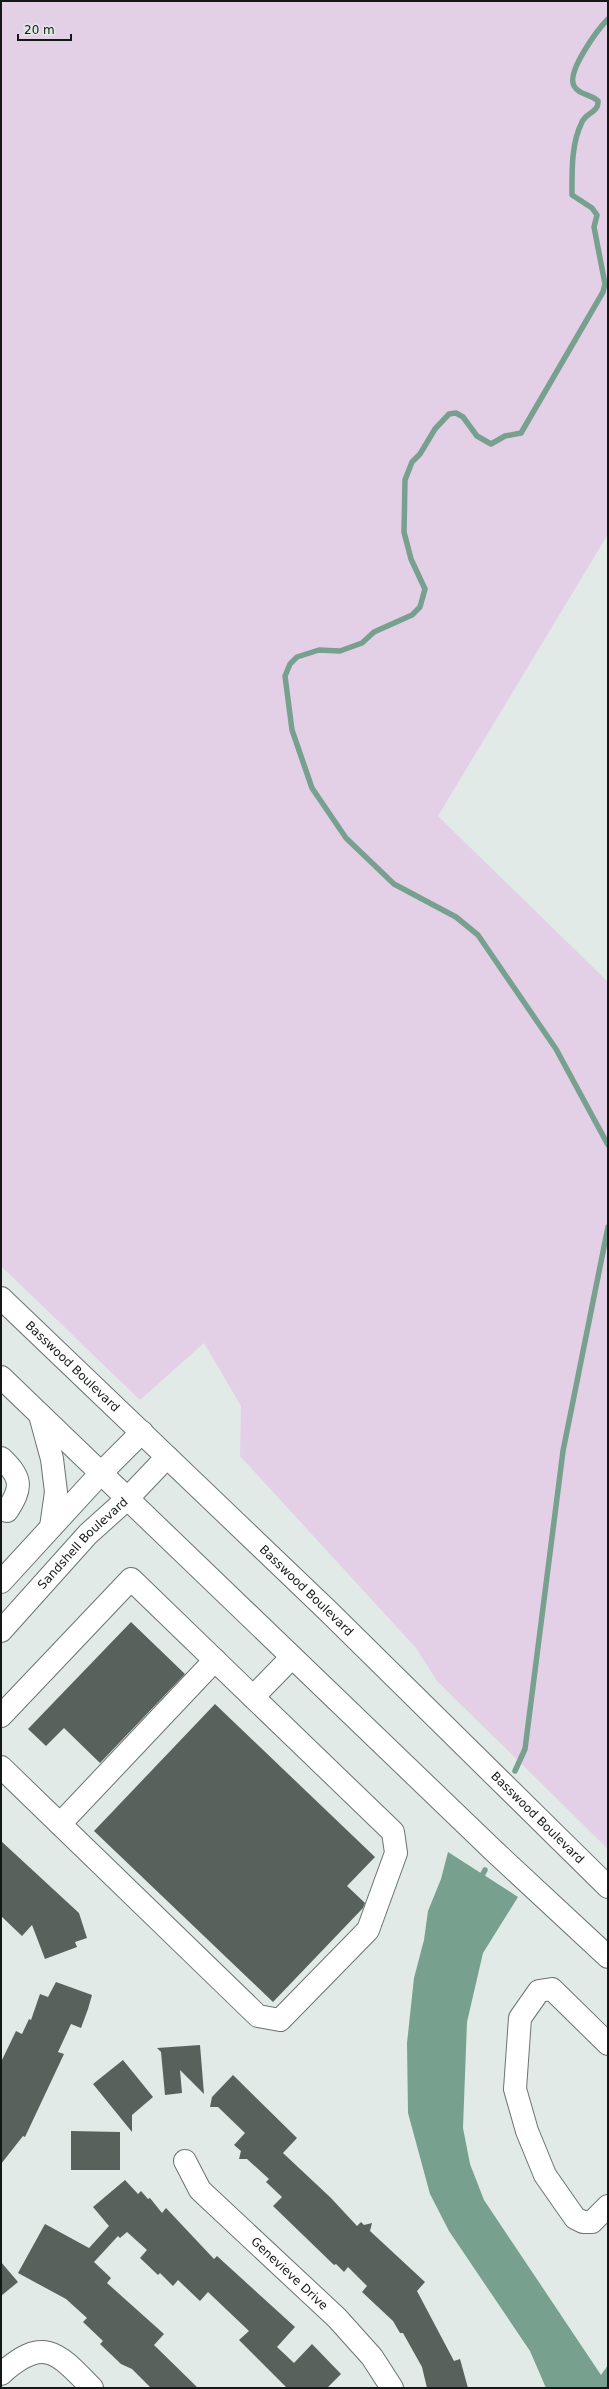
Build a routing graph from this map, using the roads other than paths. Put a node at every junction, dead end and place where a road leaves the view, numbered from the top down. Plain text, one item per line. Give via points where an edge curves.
1 (1, 1298) edge
2 (1, 1377) edge
3 (40, 1414) junction
4 (142, 1432) junction
5 (167, 1457) junction
6 (1, 1458) edge
7 (101, 1473) junction
8 (127, 1499) junction
9 (7, 1511) dead end
10 (51, 1527) junction
11 (1, 1582) edge
12 (1, 1632) edge
13 (292, 1657) junction
14 (216, 1660) junction
15 (254, 1697) junction
16 (1, 1716) edge
17 (1, 1767) edge
18 (60, 1824) junction
19 (608, 1887) edge
20 (608, 1957) edge
21 (607, 2042) edge
22 (185, 2161) dead end
23 (608, 2206) edge
24 (1, 2374) edge
25 (92, 2388) edge
26 (392, 2388) edge

1 - 4 main road, Basswood Boulevard
2 - 3 main road
3 - 7 main road
3 - 10 main road via 52,1459 56,1492
4 - 5 main road, Basswood Boulevard
4 - 7 main road
5 - 8 main road, Sandshell Boulevard
5 - 19 main road, Basswood Boulevard via 327,1610
6 - 9 main road via 18,1479 18,1494
7 - 8 main road
7 - 10 main road
8 - 12 main road, Sandshell Boulevard via 88,1534
8 - 13 main road
10 - 11 main road
13 - 15 main road
13 - 20 main road
14 - 15 main road
14 - 16 main road via 131,1579
14 - 18 main road
15 - 18 main road via 393,1832 396,1853 368,1930 280,2020 258,2016
17 - 18 main road
21 - 23 main road via 552,1989 539,1991 520,2018 515,2089 527,2131 545,2175 575,2218 592,2222
22 - 26 main road, Genevieve Drive via 200,2190 336,2318 372,2357
24 - 25 main road via 14,2362 33,2353 48,2351 62,2357

